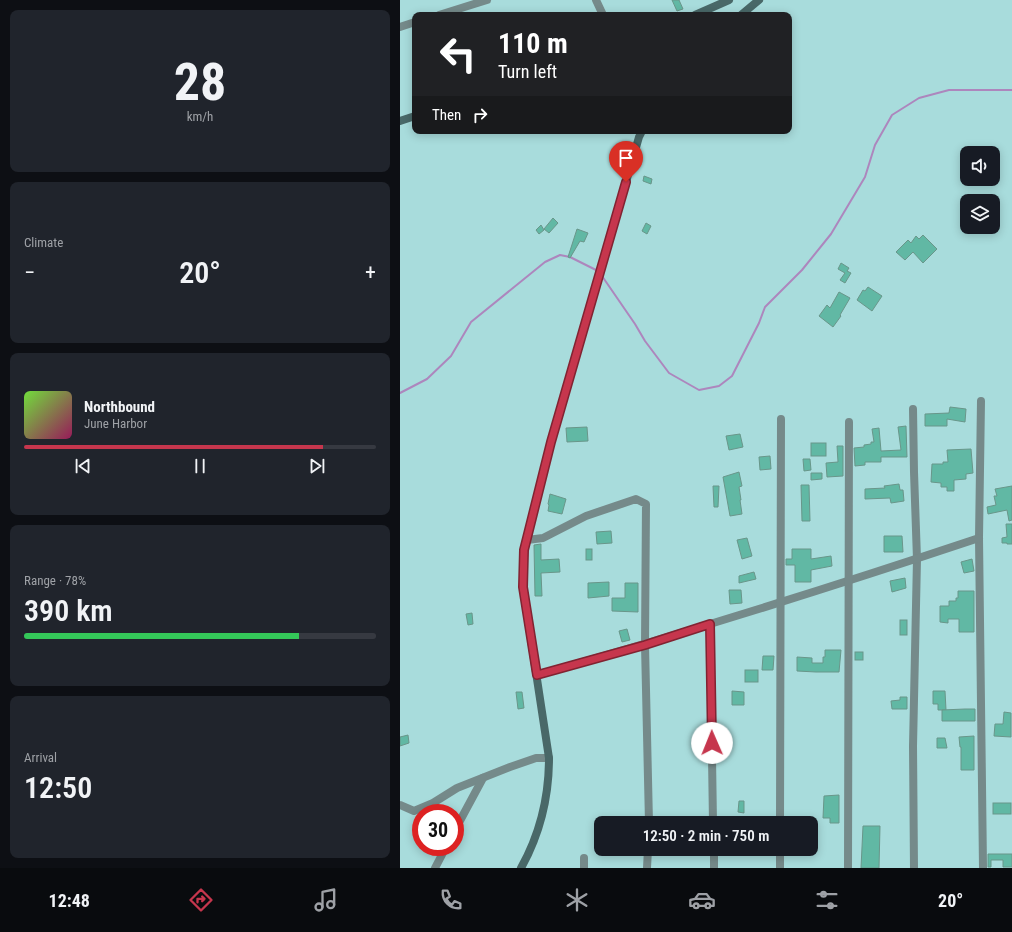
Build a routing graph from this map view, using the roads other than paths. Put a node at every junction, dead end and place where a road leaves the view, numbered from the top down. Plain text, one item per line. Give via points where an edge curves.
1 (487, 0) edge
2 (596, 0) edge
3 (729, 0) edge
4 (759, 0) edge
5 (449, 12) edge
6 (602, 12) edge
7 (702, 12) edge
8 (745, 12) edge
9 (412, 23) edge
10 (400, 27) edge
11 (412, 117) edge
12 (400, 121) edge
13 (640, 134) edge
14 (981, 401) dead end
15 (913, 409) dead end
16 (781, 419) dead end
17 (849, 422) dead end
18 (978, 538) junction
19 (527, 540) junction
20 (917, 559) junction
21 (848, 581) junction
22 (780, 604) junction
23 (710, 624) junction
24 (645, 645) junction
25 (537, 675) junction
26 (549, 758) junction
27 (483, 778) junction
28 (400, 805) edge
29 (464, 813) edge
30 (649, 816) edge
31 (713, 816) edge
32 (780, 816) edge
33 (441, 856) edge
34 (648, 856) edge
35 (714, 856) edge
36 (780, 856) edge
37 (584, 858) dead end
38 (434, 868) edge
39 (520, 868) edge
40 (584, 868) edge
41 (647, 868) edge
42 (714, 868) edge
43 (780, 868) edge
44 (848, 868) edge
45 (914, 868) edge
46 (983, 868) edge

1 - 5 street
2 - 6 street
3 - 7 main road
4 - 8 main road
9 - 10 street
11 - 12 main road
13 - 19 main road via 551,442
14 - 18 street
15 - 20 street
16 - 22 street
17 - 21 street
18 - 20 street
18 - 46 street
19 - 24 street via 542,538 586,516 636,499 646,504
19 - 25 main road via 524,550 523,587
20 - 21 street
20 - 45 street via 913,746
21 - 22 street
21 - 44 street
22 - 23 street
22 - 32 street
23 - 24 street
23 - 31 street
24 - 25 street
24 - 30 street
25 - 26 main road
26 - 27 street via 536,758
26 - 39 main road via 549,780 542,818
27 - 28 street via 414,810
27 - 29 street
33 - 38 street
34 - 41 street
35 - 42 street
36 - 43 street
37 - 40 street

